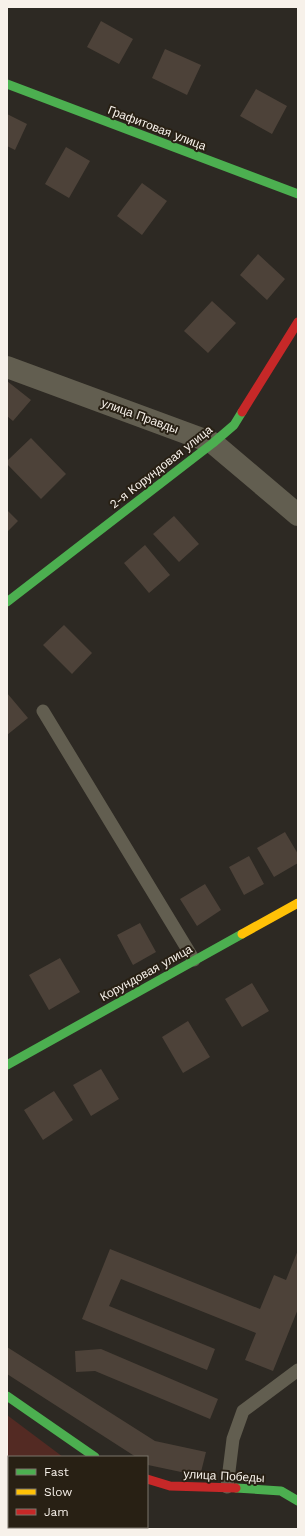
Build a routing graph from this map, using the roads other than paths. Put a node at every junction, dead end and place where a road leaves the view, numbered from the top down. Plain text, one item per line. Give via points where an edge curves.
1 (7, 84) edge
2 (298, 194) edge
3 (298, 322) edge
4 (7, 367) edge
5 (213, 443) junction
6 (298, 515) edge
7 (7, 602) edge
8 (43, 711) dead end
9 (298, 903) edge
10 (194, 960) junction
11 (7, 1065) edge
12 (298, 1370) edge
13 (7, 1396) edge
14 (94, 1456) edge
15 (148, 1478) edge
16 (227, 1487) junction
17 (298, 1501) edge

1 - 2 street, Графитовая улица
3 - 5 street, 2-я Корундовая улица via 234,425
4 - 5 street, улица Правды
5 - 6 street, улица Правды
5 - 7 street, 2-я Корундовая улица
8 - 10 lane
9 - 10 street, Корундовая улица
10 - 11 street, Корундовая улица
12 - 16 lane via 243,1411 233,1439
13 - 14 street
15 - 16 street, улица Победы via 170,1486
16 - 17 street, улица Победы via 281,1491

